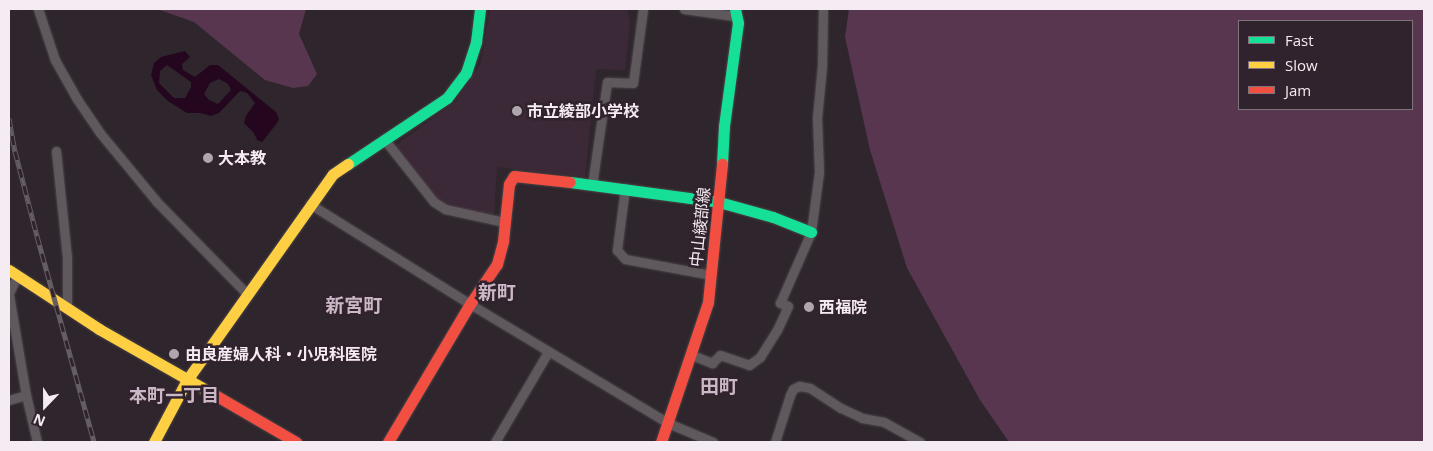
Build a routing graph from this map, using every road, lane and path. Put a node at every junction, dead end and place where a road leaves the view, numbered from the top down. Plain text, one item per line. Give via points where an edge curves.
1 (38, 9) edge
2 (480, 9) edge
3 (643, 9) edge
4 (684, 9) edge
5 (823, 9) edge
6 (735, 13) edge
7 (384, 139) junction
8 (56, 151) dead end
9 (592, 185) junction
10 (624, 188) junction
11 (719, 202) junction
12 (310, 204) junction
13 (504, 222) junction
14 (811, 232) junction
15 (13, 273) edge
16 (711, 275) junction
17 (9, 294) edge
18 (247, 294) junction
19 (470, 304) junction
20 (67, 307) junction
21 (548, 352) junction
22 (692, 355) junction
23 (187, 380) junction
24 (26, 395) junction
25 (9, 400) edge
26 (668, 423) junction
27 (37, 442) edge
28 (155, 442) edge
29 (296, 442) edge
30 (388, 442) edge
31 (495, 442) edge
32 (661, 442) edge
33 (713, 442) edge
34 (775, 442) edge
35 (920, 442) edge

1 - 18 street via 55,60 100,132 156,202
2 - 7 street via 476,42 466,73 446,98
3 - 9 street via 633,83 607,82
4 - 6 street
5 - 14 street via 817,118 819,172
6 - 11 street, 中山綾部線 via 738,23 724,126
7 - 12 street via 333,174
7 - 13 street via 434,202 445,210
8 - 20 street via 67,257
9 - 10 street
9 - 13 street via 514,176 509,184
10 - 11 street
10 - 16 street via 617,250 625,259
11 - 14 street
11 - 16 street, 中山綾部線
12 - 18 street
12 - 19 street
13 - 19 street via 497,264
14 - 22 street via 780,303 788,306 760,357 749,365 720,355 712,363
15 - 17 street
15 - 20 street
16 - 22 street, 中山綾部線 via 708,302
17 - 24 street
18 - 23 street
19 - 21 street
19 - 30 street
20 - 23 street
21 - 26 street
21 - 31 street
22 - 26 street, 中山綾部線
23 - 28 street
23 - 29 street
24 - 25 street
24 - 27 street
26 - 32 street, 中山綾部線
26 - 33 street
34 - 35 street via 790,395 799,386 810,388 862,418 884,422

